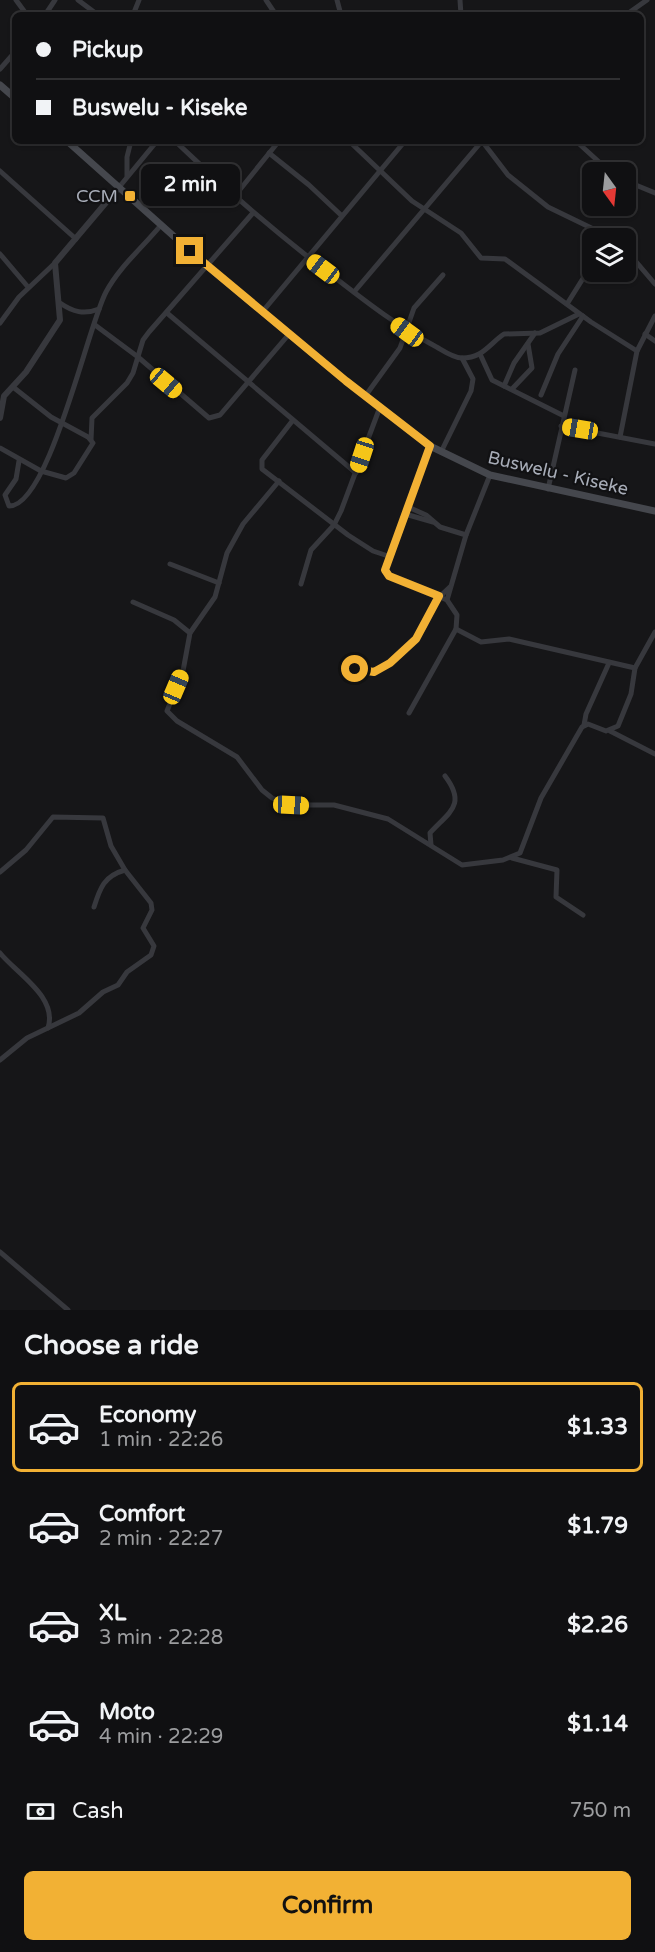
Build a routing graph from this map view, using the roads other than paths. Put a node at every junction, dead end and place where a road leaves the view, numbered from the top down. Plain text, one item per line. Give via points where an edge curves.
1 (78, 0) edge
2 (647, 0) edge
3 (94, 12) edge
4 (630, 12) dead end
5 (12, 55) edge
6 (0, 69) edge
7 (0, 85) edge
8 (12, 95) edge
9 (70, 144) edge
10 (130, 144) edge
11 (154, 144) edge
12 (178, 144) edge
13 (276, 144) edge
14 (352, 144) edge
15 (402, 144) edge
16 (479, 144) edge
17 (484, 144) edge
18 (579, 144) edge
19 (269, 153) junction
20 (599, 162) edge
21 (0, 171) edge
22 (380, 171) junction
23 (127, 176) junction
24 (636, 185) edge
25 (120, 186) junction
26 (655, 193) edge
27 (234, 197) junction
28 (423, 210) junction
29 (252, 214) junction
30 (342, 216) junction
31 (162, 225) junction
32 (590, 228) edge
33 (76, 239) junction
34 (0, 254) edge
35 (308, 257) junction
36 (636, 262) edge
37 (55, 263) junction
38 (206, 265) junction
39 (443, 275) dead end
40 (582, 280) edge
41 (655, 284) edge
42 (28, 287) junction
43 (354, 292) junction
44 (60, 303) junction
45 (567, 304) junction
46 (99, 309) junction
47 (263, 311) junction
48 (167, 313) junction
49 (581, 315) junction
50 (655, 316) edge
51 (0, 323) edge
52 (94, 325) junction
53 (407, 332) junction
54 (290, 333) junction
55 (535, 333) junction
56 (645, 334) junction
57 (655, 341) edge
58 (528, 344) junction
59 (637, 351) junction
60 (480, 354) junction
61 (138, 357) junction
62 (462, 358) junction
63 (574, 370) dead end
64 (248, 383) junction
65 (504, 386) junction
66 (13, 387) junction
67 (512, 389) junction
68 (366, 395) junction
69 (541, 395) dead end
70 (380, 407) junction
71 (564, 416) junction
72 (0, 418) edge
73 (293, 420) junction
74 (61, 423) junction
75 (561, 426) junction
76 (620, 437) junction
77 (91, 440) junction
78 (655, 444) edge
79 (430, 446) junction
80 (0, 448) edge
81 (441, 452) junction
82 (19, 460) junction
83 (41, 471) junction
84 (356, 473) junction
85 (490, 475) junction
86 (279, 481) junction
87 (548, 489) junction
88 (408, 507) junction
89 (655, 511) edge
90 (405, 514) junction
91 (433, 522) junction
92 (334, 525) junction
93 (466, 535) junction
94 (388, 556) junction
95 (170, 564) dead end
96 (219, 583) junction
97 (301, 584) dead end
98 (450, 587) junction
99 (439, 596) junction
100 (447, 600) junction
101 (133, 602) dead end
102 (456, 629) junction
103 (655, 632) edge
104 (190, 633) junction
105 (609, 663) junction
106 (635, 668) junction
107 (355, 669) dead end
108 (409, 713) dead end
109 (584, 725) junction
110 (610, 730) junction
111 (655, 754) edge
112 (445, 776) dead end
113 (432, 847) junction
114 (512, 858) junction
115 (125, 870) junction
116 (0, 872) edge
117 (94, 907) dead end
118 (583, 915) dead end
119 (0, 953) edge
120 (48, 1028) junction
121 (0, 1060) edge
122 (0, 1252) edge
123 (68, 1310) edge

1 - 3 street
2 - 4 street
5 - 6 street
7 - 8 main road
9 - 25 main road, Buswelu - Kiseke
10 - 23 street
11 - 23 street
12 - 27 street
13 - 19 street
14 - 22 street
15 - 22 street
16 - 28 street
17 - 32 street via 508,175 548,207
18 - 20 street
19 - 27 street
19 - 30 street
21 - 33 street
22 - 28 street
22 - 30 street
23 - 25 street
24 - 26 street
25 - 31 main road, Buswelu - Kiseke
25 - 33 street
27 - 29 street
28 - 43 street
28 - 45 street via 461,233 481,258 505,259
29 - 35 street
29 - 38 street
30 - 35 street
31 - 38 main road, Buswelu - Kiseke
31 - 46 street via 109,286
33 - 37 street
34 - 42 street
35 - 43 street
35 - 47 street
36 - 41 street
37 - 42 street
37 - 44 street
38 - 47 main road, Buswelu - Kiseke
38 - 48 street
39 - 53 street via 410,314
40 - 45 street
42 - 51 street
43 - 53 street
44 - 46 street via 76,312
44 - 66 street via 60,320 54,333
45 - 49 street
46 - 52 street
47 - 54 main road, Buswelu - Kiseke
48 - 61 street via 143,340
48 - 64 street
49 - 55 street
49 - 59 street
49 - 69 street via 558,354
50 - 56 street
52 - 61 street
52 - 74 street
53 - 62 street
53 - 68 street
54 - 64 street
54 - 68 main road, Buswelu - Kiseke
55 - 58 street
55 - 60 street via 504,334
56 - 57 street
56 - 59 street
58 - 65 street
58 - 67 street via 532,368
59 - 76 street
60 - 62 street
60 - 65 street via 489,376
61 - 64 street via 209,418 220,415
61 - 77 street via 127,383 92,418
62 - 81 street via 472,379 471,391
63 - 71 street
64 - 73 street
65 - 67 street
66 - 72 street via 4,396
66 - 74 street
67 - 71 street
68 - 70 main road, Buswelu - Kiseke
70 - 79 main road, Buswelu - Kiseke
70 - 84 street
71 - 75 street
73 - 84 street
73 - 86 street via 261,460 262,468
74 - 77 street
74 - 83 street
75 - 76 street
75 - 87 street
76 - 78 street
77 - 83 street via 92,447 71,476 60,478
79 - 81 main road, Buswelu - Kiseke
79 - 88 street
80 - 82 street
81 - 85 main road, Buswelu - Kiseke
82 - 83 street
82 - 83 street via 16,479 5,495 9,506 19,504 29,495
84 - 92 street
85 - 87 main road, Buswelu - Kiseke
85 - 93 street
86 - 92 street
86 - 96 street via 234,539
87 - 89 main road, Buswelu - Kiseke
88 - 90 street
88 - 91 street
90 - 91 street
90 - 94 street
91 - 93 street
92 - 94 street via 373,551
92 - 97 street via 311,550
93 - 98 street
94 - 99 street via 385,570 389,576
95 - 96 street
96 - 104 street via 215,597
98 - 99 street
98 - 100 street
99 - 100 street
99 - 107 street via 409,647 374,672
100 - 102 street via 457,615
101 - 104 street via 174,620
102 - 105 street via 481,642 508,639
102 - 108 street
103 - 106 street
104 - 113 street via 183,670 168,705 170,716 223,747 262,790 281,803 334,805 382,817
105 - 106 street
105 - 109 street
106 - 110 street via 623,714 618,726
109 - 110 street
109 - 114 street via 541,798 524,847
110 - 111 street
112 - 113 street via 456,803 449,816 430,833
113 - 114 street via 462,865
114 - 118 street via 557,870 556,897
115 - 116 street via 111,846 103,818 59,816 51,818 26,850
115 - 117 street via 104,882
115 - 120 street via 151,903 152,910 143,928 153,951 145,962 127,972 118,985
119 - 120 street via 45,1002 50,1016
120 - 121 street
122 - 123 street

